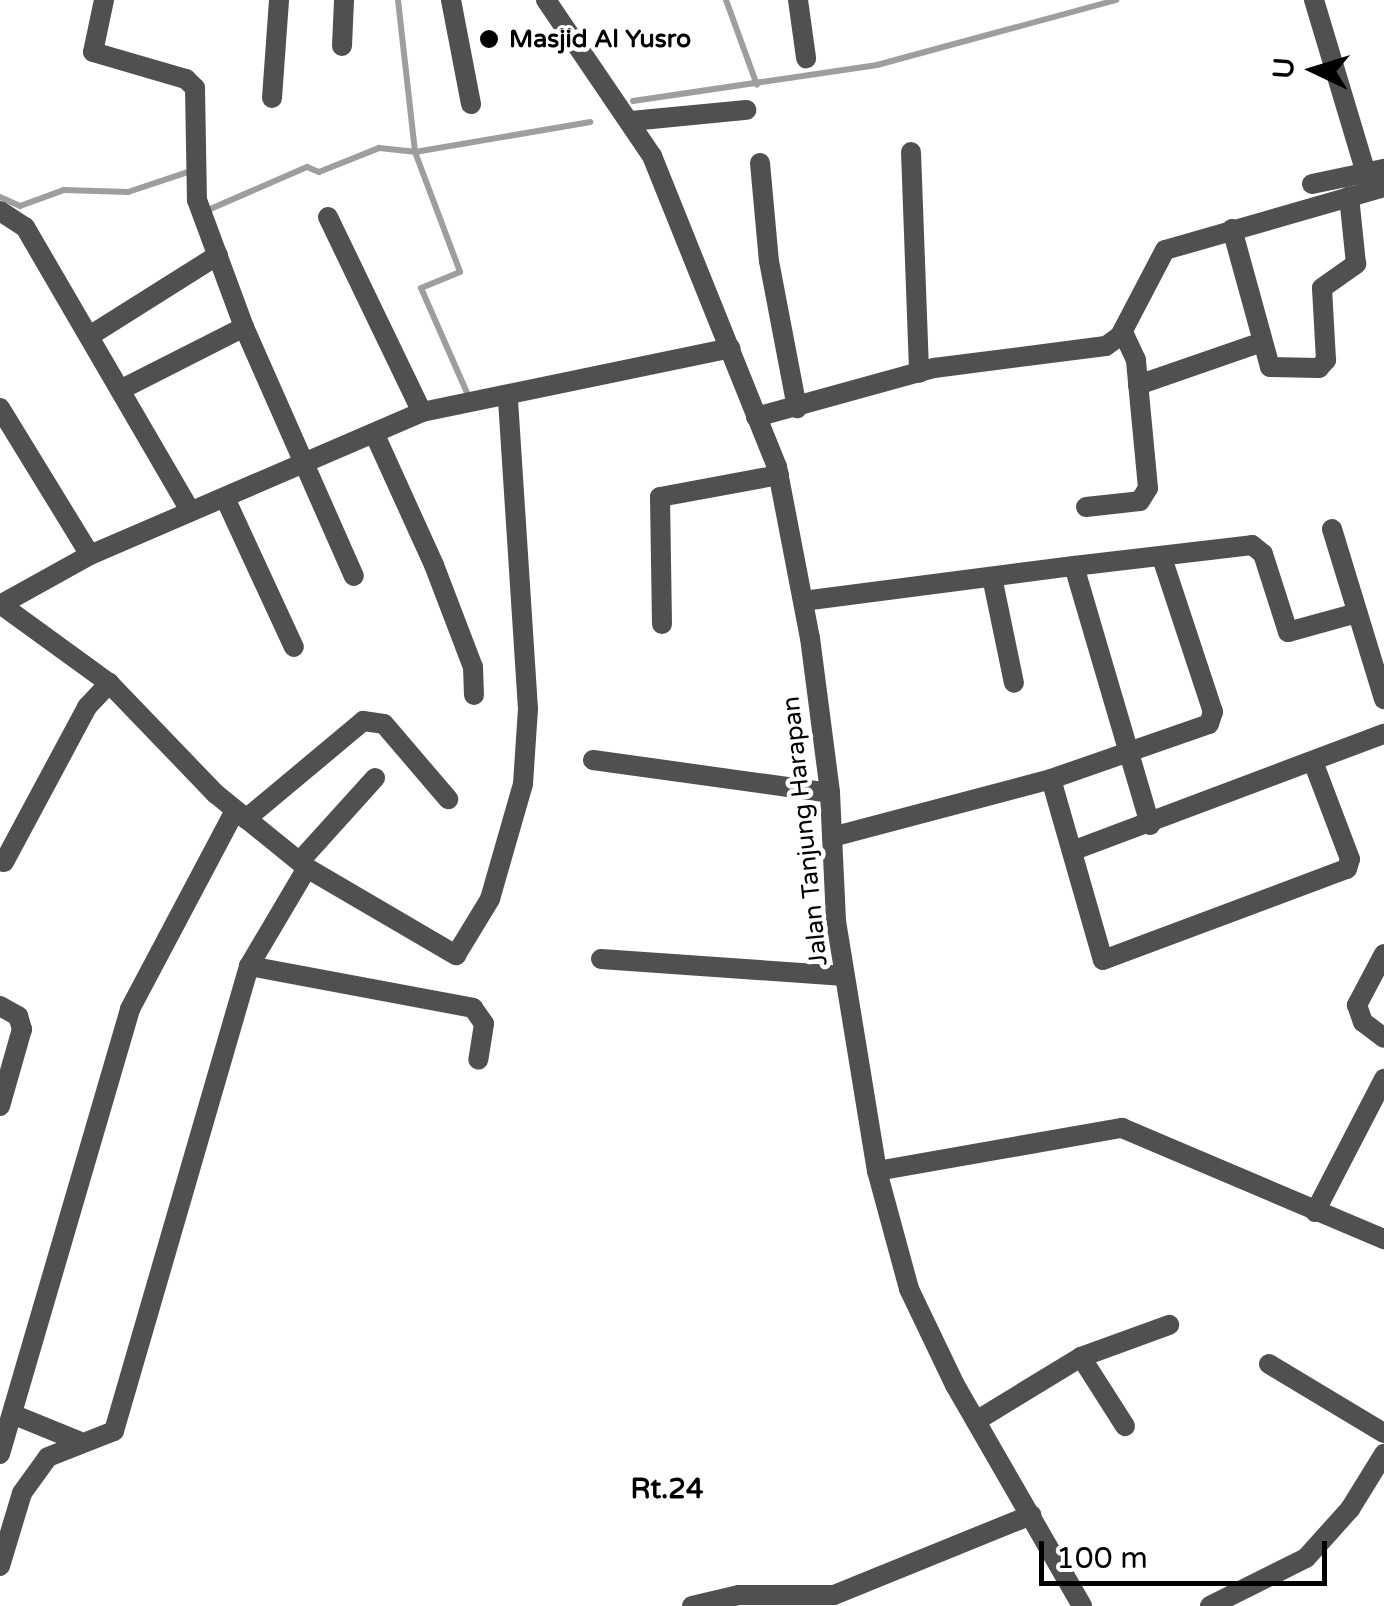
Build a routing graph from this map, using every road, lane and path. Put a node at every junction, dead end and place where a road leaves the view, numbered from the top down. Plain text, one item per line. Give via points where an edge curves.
1 (104, 0) edge
2 (279, 0) edge
3 (344, 0) edge
4 (451, 0) edge
5 (546, 0) edge
6 (798, 0) edge
7 (1314, 0) edge
8 (342, 46) dead end
9 (806, 58) dead end
10 (272, 98) dead end
11 (471, 104) dead end
12 (746, 110) dead end
13 (631, 121) junction
14 (911, 152) dead end
15 (760, 163) dead end
16 (1375, 171) edge
17 (1312, 184) dead end
18 (1384, 187) edge
19 (1349, 196) junction
20 (328, 217) dead end
21 (4, 218) edge
22 (1232, 228) junction
23 (218, 255) junction
24 (244, 327) junction
25 (1123, 332) junction
26 (91, 335) junction
27 (1262, 342) junction
28 (730, 348) junction
29 (919, 373) junction
30 (1138, 385) junction
31 (120, 390) junction
32 (508, 396) junction
33 (0, 408) edge
34 (797, 408) junction
35 (422, 412) junction
36 (756, 418) junction
37 (375, 435) junction
38 (303, 464) junction
39 (779, 475) junction
40 (225, 498) junction
41 (1086, 507) dead end
42 (190, 511) junction
43 (1332, 529) dead end
44 (90, 555) junction
45 (1162, 558) junction
46 (1074, 566) junction
47 (354, 576) dead end
48 (992, 577) junction
49 (803, 601) junction
50 (1, 606) edge
51 (1357, 613) junction
52 (662, 624) dead end
53 (294, 647) dead end
54 (1014, 683) dead end
55 (109, 684) junction
56 (474, 696) dead end
57 (1384, 699) edge
58 (1384, 734) edge
59 (1126, 753) junction
60 (593, 760) dead end
61 (1314, 764) junction
62 (375, 778) dead end
63 (1051, 780) junction
64 (830, 793) junction
65 (448, 799) dead end
66 (241, 815) junction
67 (1150, 825) junction
68 (832, 836) junction
69 (1072, 851) junction
70 (4, 862) dead end
71 (304, 864) junction
72 (1384, 954) edge
73 (601, 958) dead end
74 (249, 966) junction
75 (844, 976) junction
76 (0, 1006) edge
77 (1384, 1038) edge
78 (478, 1060) dead end
79 (1384, 1079) edge
80 (0, 1106) edge
81 (877, 1170) junction
82 (1315, 1212) junction
83 (1384, 1239) edge
84 (1169, 1325) dead end
85 (1081, 1357) junction
86 (1269, 1364) dead end
87 (12, 1414) junction
88 (976, 1422) junction
89 (1125, 1426) dead end
90 (1384, 1433) edge
91 (78, 1441) junction
92 (0, 1454) edge
93 (1384, 1454) edge
94 (1031, 1515) junction
95 (7, 1516) edge
96 (0, 1566) edge
97 (692, 1606) edge
98 (1082, 1606) edge
99 (1210, 1606) edge

1 - 23 street via 92,36 97,55 186,79 195,88 196,180
2 - 10 street
3 - 8 street
4 - 11 street
5 - 13 street, Jalan Tanjung Harapan
6 - 9 street
7 - 16 street
12 - 13 street
13 - 28 street, Jalan Tanjung Harapan via 658,168
14 - 29 street
15 - 34 street via 769,262
16 - 17 street
18 - 19 street
19 - 22 street
19 - 27 street via 1356,264 1322,288 1324,364 1275,372
20 - 35 street
21 - 26 street via 26,228
22 - 25 street via 1161,254
22 - 27 street
23 - 24 street
23 - 26 street
24 - 31 street
24 - 38 street
25 - 29 street via 1096,350
25 - 30 street
26 - 31 street
27 - 30 street
28 - 32 street
28 - 36 street, Jalan Tanjung Harapan
29 - 34 street
30 - 41 street via 1145,497
31 - 42 street
32 - 35 street
32 - 71 street via 528,709 523,784 490,900 454,956
33 - 44 street
34 - 36 street
35 - 37 street
36 - 39 street, Jalan Tanjung Harapan
37 - 38 street
37 - 56 street via 441,582 473,667
38 - 40 street
38 - 47 street
39 - 49 street, Jalan Tanjung Harapan
39 - 52 street via 660,497
40 - 42 street
40 - 53 street
42 - 44 street
43 - 51 street
44 - 50 street
45 - 46 street
45 - 51 street via 1246,545 1260,549 1288,632
45 - 59 street via 1213,718
46 - 48 street
46 - 59 street
48 - 49 street
48 - 54 street
49 - 64 street, Jalan Tanjung Harapan
50 - 55 street
51 - 57 street
55 - 66 street
55 - 70 street via 86,707
58 - 61 street
59 - 63 street
59 - 67 street
60 - 64 street
61 - 67 street
61 - 69 street via 1349,868 1192,931 1100,958
62 - 71 street
63 - 68 street
63 - 69 street
64 - 68 street, Jalan Tanjung Harapan
65 - 66 street via 384,724 363,721
66 - 71 street
66 - 87 street via 130,1009
67 - 69 street
68 - 75 street, Jalan Tanjung Harapan
71 - 74 street
72 - 77 street via 1357,1005 1362,1022
73 - 75 street
74 - 78 street via 473,1008 484,1024
74 - 91 street via 116,1425 106,1437
75 - 81 street, Jalan Tanjung Harapan
76 - 80 street via 18,1016 22,1029
79 - 82 street
81 - 82 street via 1122,1128
81 - 88 street, Jalan Tanjung Harapan via 909,1289
82 - 83 street
84 - 85 street
85 - 88 street
85 - 89 street
86 - 90 street
87 - 91 street
87 - 92 street
88 - 94 street, Jalan Tanjung Harapan
91 - 95 street via 48,1457
93 - 99 street via 1350,1509 1306,1558
94 - 97 street via 834,1596 739,1594
94 - 98 street, Jalan Tanjung Harapan
95 - 96 street

